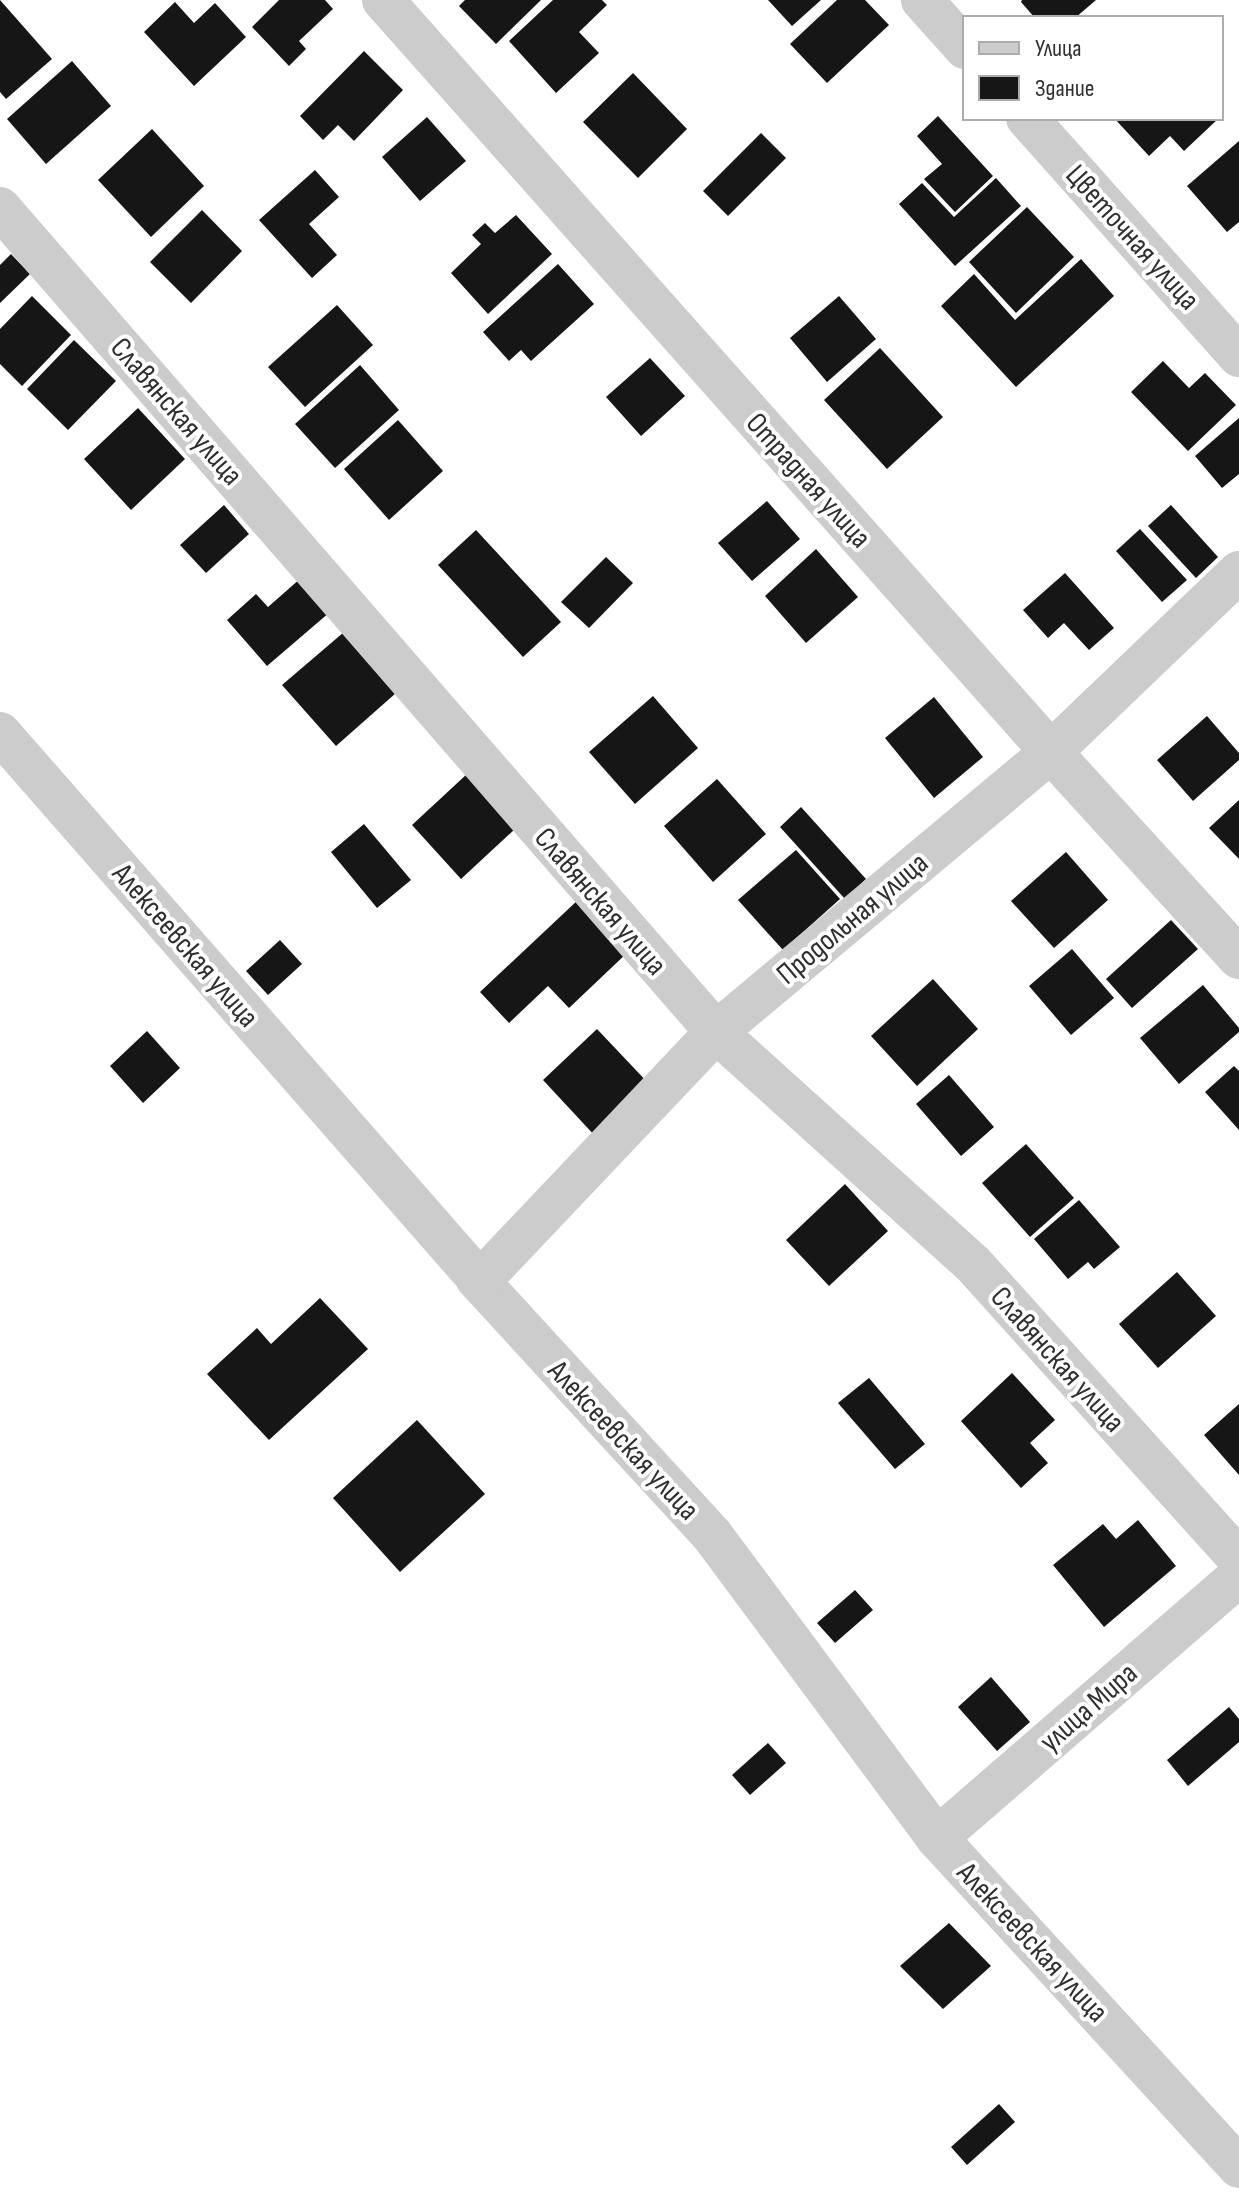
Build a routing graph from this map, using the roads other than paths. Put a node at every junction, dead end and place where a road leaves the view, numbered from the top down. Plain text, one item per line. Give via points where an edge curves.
1 (383, 0) edge
2 (922, 0) edge
3 (963, 46) edge
4 (1029, 120) edge
5 (0, 208) edge
6 (1239, 356) edge
7 (1239, 572) edge
8 (0, 733) edge
9 (1051, 752) junction
10 (1239, 958) edge
11 (716, 1032) junction
12 (480, 1281) junction
13 (1239, 1559) edge
14 (1239, 1576) edge
15 (937, 1838) junction
16 (1239, 2167) edge

1 - 9 street, Отрадная улица
2 - 3 street
4 - 6 street, Цветочная улица
5 - 11 street, Славянская улица
7 - 9 street, Продольная улица
8 - 12 street, Алексеевская улица
9 - 10 street, Отрадная улица
9 - 11 street, Продольная улица
11 - 12 street, Продольная улица
11 - 13 street, Славянская улица via 973,1264
12 - 15 street, Алексеевская улица via 476,1278 712,1535
14 - 15 street, улица Мира
15 - 16 street, Алексеевская улица

